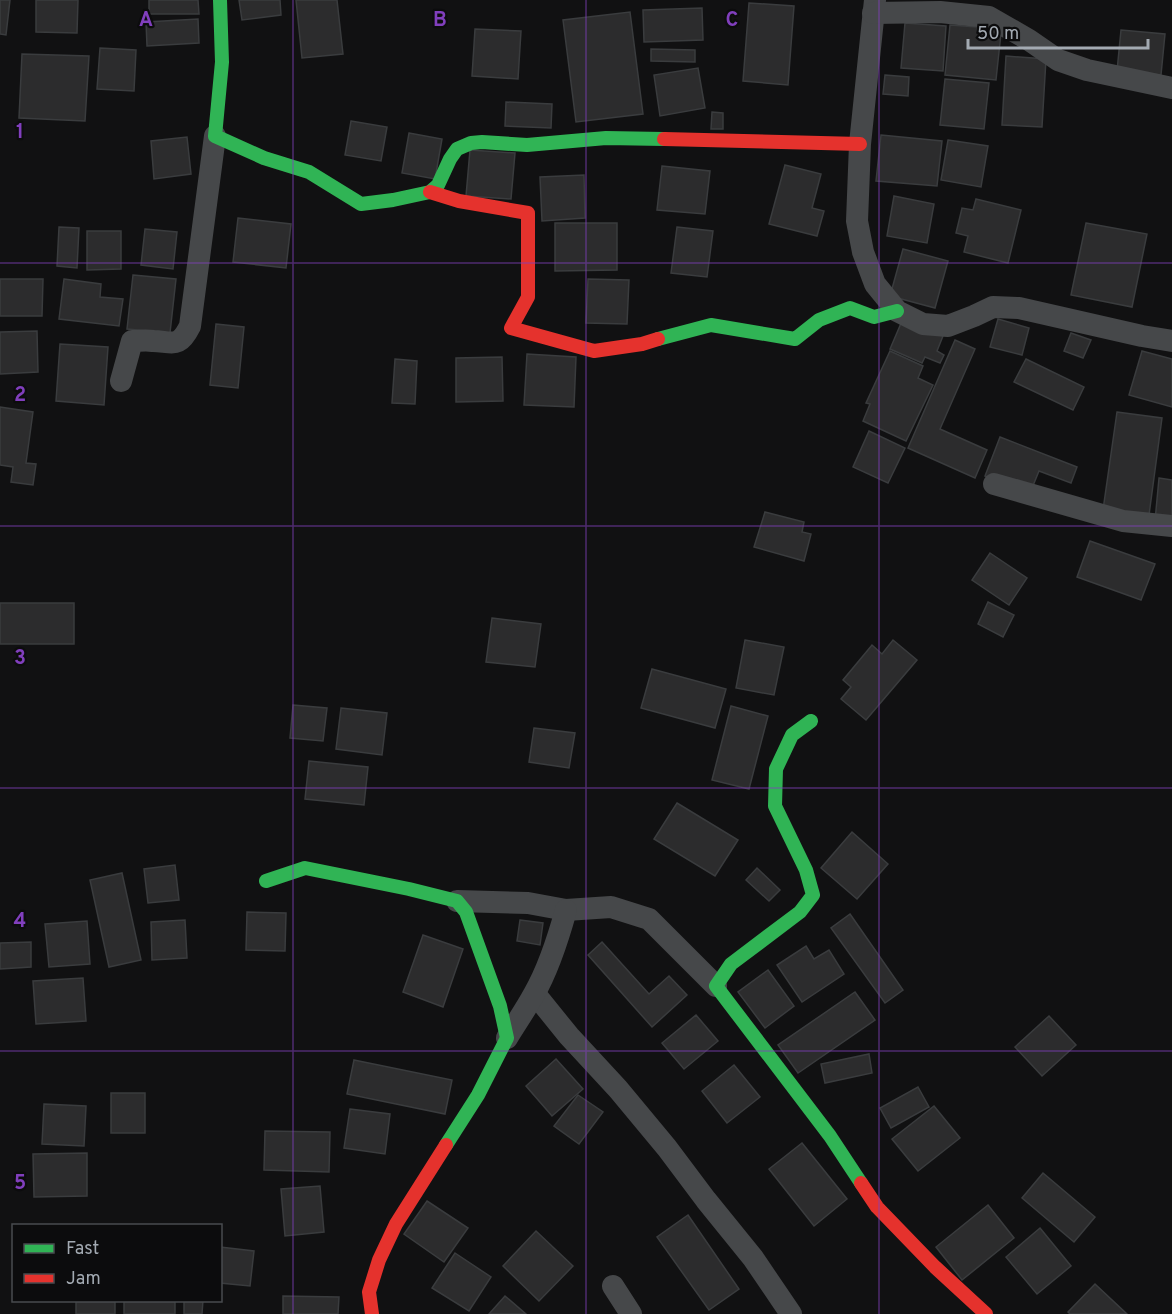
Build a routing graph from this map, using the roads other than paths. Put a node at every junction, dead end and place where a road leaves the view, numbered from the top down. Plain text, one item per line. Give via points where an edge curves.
1 (220, 0) edge
2 (874, 7) edge
3 (1172, 88) edge
4 (215, 136) junction
5 (860, 144) junction
6 (430, 192) junction
7 (897, 311) junction
8 (1172, 341) edge
9 (121, 381) dead end
10 (994, 484) dead end
11 (1172, 526) edge
12 (812, 721) dead end
13 (266, 881) dead end
14 (457, 901) junction
15 (566, 910) junction
16 (716, 986) junction
17 (535, 994) junction
18 (507, 1038) junction
19 (613, 1286) dead end
20 (372, 1314) edge
21 (631, 1314) edge
22 (791, 1314) edge
23 (986, 1314) edge

1 - 4 street via 222,62
2 - 3 street via 989,17 1058,60
2 - 5 street
4 - 6 street via 264,158 309,172 361,204
4 - 9 street via 190,326 184,337 172,344 132,341
5 - 6 street via 606,138 527,145 471,143 457,149 438,185
5 - 7 street via 857,221 863,252 875,284
6 - 7 street via 528,213 528,297 511,328 594,351 642,344 711,325 795,339 819,320 850,308 874,317
7 - 8 street via 923,324 948,326 993,307 1019,308
10 - 11 street via 1123,520
12 - 16 street via 792,735 776,769 775,806 806,870 813,895 800,912 731,964
13 - 14 street via 304,868
14 - 15 street via 528,903
14 - 18 street via 466,912 500,1006
15 - 16 street via 611,907 649,919
15 - 17 street
16 - 23 street via 830,1136 877,1207
17 - 18 street
17 - 22 street via 667,1148 753,1258
18 - 20 street via 477,1095 387,1242 369,1292
19 - 21 street

